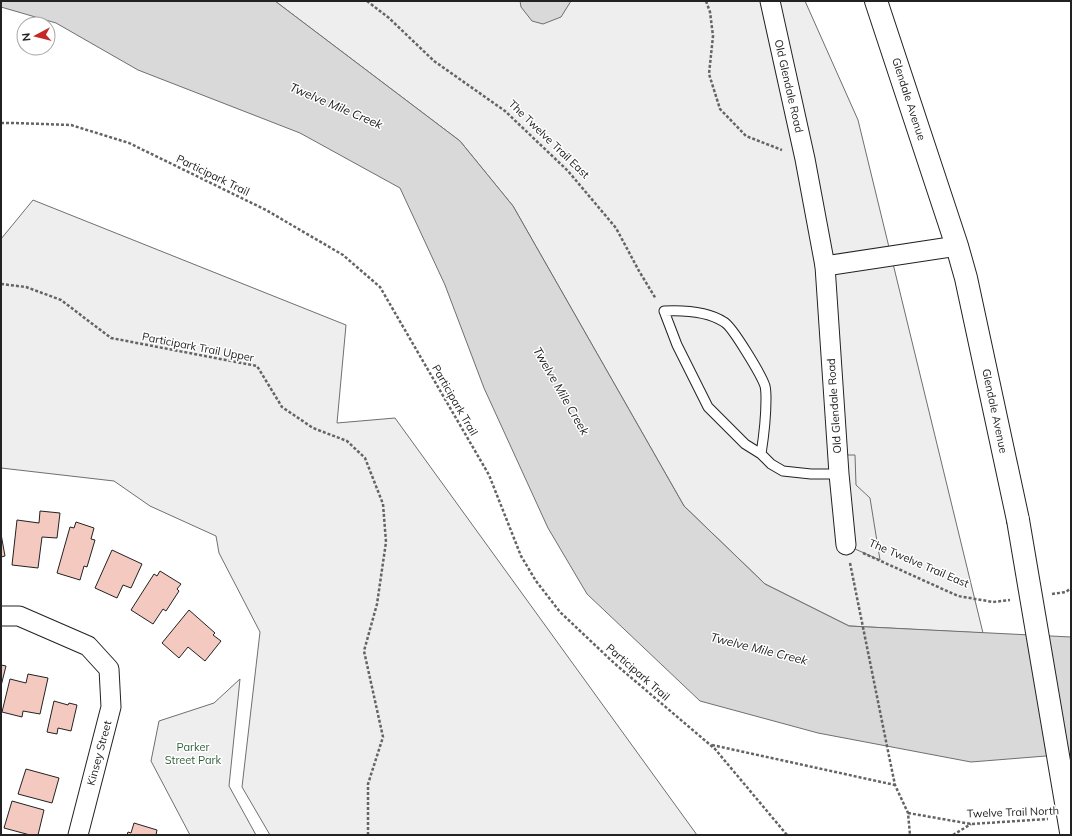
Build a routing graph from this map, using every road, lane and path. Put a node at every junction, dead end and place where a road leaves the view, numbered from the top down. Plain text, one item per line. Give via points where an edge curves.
1 (368, 1) edge
2 (706, 1) edge
3 (770, 1) edge
4 (876, 1) edge
5 (1, 123) edge
6 (805, 159) junction
7 (957, 246) junction
8 (825, 266) junction
9 (1, 284) edge
10 (664, 311) junction
11 (761, 454) junction
12 (839, 474) junction
13 (846, 545) junction
14 (1016, 599) dead end
15 (1, 616) edge
16 (710, 744) junction
17 (895, 785) junction
18 (908, 813) junction
19 (971, 824) junction
20 (1063, 825) edge
21 (78, 835) edge
22 (368, 835) edge
23 (787, 835) edge
24 (910, 835) edge
25 (953, 835) edge

1 - 10 path, The Twelve Trail East via 434,61 505,111 568,171 616,228
2 - 6 path via 713,36 709,74 720,109 746,136
3 - 6 street, Old Glendale Road
4 - 7 main road, Glendale Avenue
5 - 16 path, Participark Trail via 71,125 129,143 266,210 343,255 380,288 489,476 521,556 536,581 560,612 608,658
6 - 8 street, Old Glendale Road
7 - 8 street
7 - 20 main road, Glendale Avenue, bridge via 1018,520
8 - 12 street, Old Glendale Road
9 - 22 path, Participark Trail Upper via 26,287 61,300 111,338 257,366 282,408 313,428 347,441 365,458 383,504 386,542 377,604 364,651 383,737 368,784
10 - 11 lane via 677,346 708,407 745,444
10 - 11 lane via 681,310 712,316 726,322 766,387 766,420
11 - 12 lane via 783,471
12 - 13 street, Old Glendale Road
13 - 14 path, The Twelve Trail East via 958,596 993,602
13 - 17 path
15 - 21 street, Kinsey Street via 19,616 88,646 109,669 111,707
16 - 17 path
16 - 23 path, Participark Trail
17 - 18 path
18 - 19 path, Twelve Trail North
18 - 24 path
19 - 20 path, Twelve Trail North
19 - 25 path

